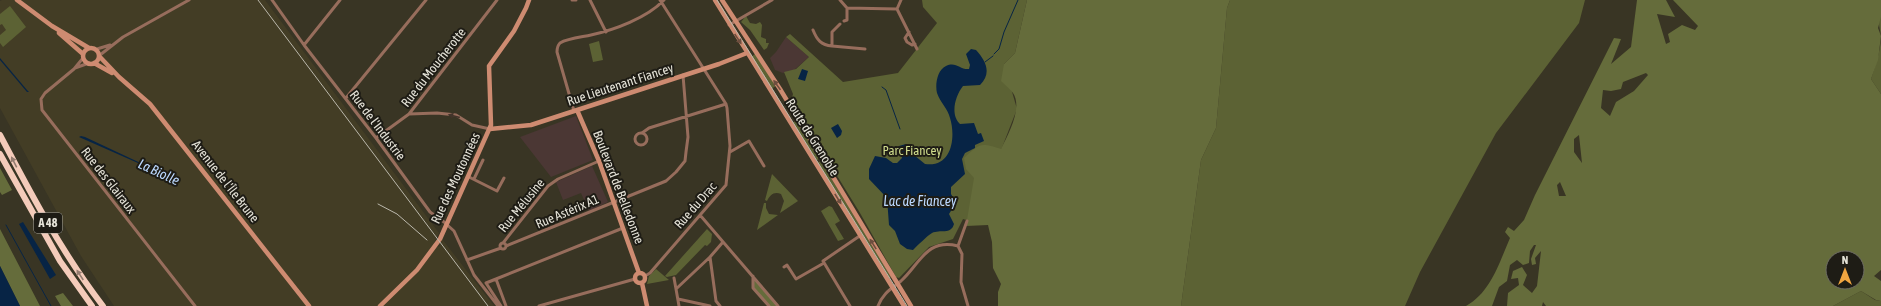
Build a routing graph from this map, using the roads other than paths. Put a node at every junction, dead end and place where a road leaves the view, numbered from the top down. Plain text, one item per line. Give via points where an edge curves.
1 (17, 0) edge
2 (189, 0) edge
3 (272, 0) edge
4 (340, 0) edge
5 (426, 0) edge
6 (497, 0) edge
7 (529, 0) edge
8 (572, 0) edge
9 (576, 0) edge
10 (590, 0) edge
11 (715, 0) edge
12 (722, 0) edge
13 (772, 0) edge
14 (840, 0) edge
15 (901, 0) edge
16 (662, 1) edge
17 (847, 8) junction
18 (896, 9) junction
19 (736, 20) junction
20 (844, 21) dead end
21 (840, 24) dead end
22 (729, 25) junction
23 (52, 26) junction
24 (813, 30) dead end
25 (606, 32) junction
26 (909, 32) junction
27 (113, 43) junction
28 (914, 44) junction
29 (304, 45) junction
30 (832, 46) junction
31 (88, 48) junction
32 (917, 48) dead end
33 (96, 49) junction
34 (865, 49) dead end
35 (755, 51) junction
36 (747, 53) junction
37 (83, 56) junction
38 (100, 56) junction
39 (89, 63) junction
40 (94, 63) junction
41 (74, 69) junction
42 (705, 69) junction
43 (683, 75) junction
44 (119, 77) junction
45 (346, 98) junction
46 (726, 104) junction
47 (575, 110) junction
48 (409, 114) junction
49 (685, 117) junction
50 (490, 129) junction
51 (642, 134) junction
52 (0, 135) edge
53 (376, 138) junction
54 (730, 152) junction
55 (0, 154) edge
56 (484, 160) dead end
57 (599, 161) junction
58 (764, 166) dead end
59 (471, 178) junction
60 (504, 178) dead end
61 (614, 202) junction
62 (700, 215) junction
63 (967, 221) dead end
64 (446, 224) junction
65 (623, 228) junction
66 (861, 235) junction
67 (723, 242) junction
68 (503, 244) junction
69 (506, 246) junction
70 (958, 246) junction
71 (501, 248) junction
72 (710, 256) junction
73 (467, 260) junction
74 (824, 263) junction
75 (784, 267) dead end
76 (639, 273) junction
77 (645, 276) junction
78 (753, 276) junction
79 (674, 278) dead end
80 (496, 279) junction
81 (635, 279) junction
82 (642, 283) junction
83 (897, 284) junction
84 (891, 287) junction
85 (676, 289) junction
86 (678, 299) junction
87 (92, 306) edge
88 (103, 306) edge
89 (195, 306) edge
90 (309, 306) edge
91 (380, 306) edge
92 (498, 306) edge
93 (501, 306) edge
94 (506, 306) edge
95 (539, 306) edge
96 (648, 306) edge
97 (679, 306) edge
98 (710, 306) edge
99 (719, 306) edge
100 (769, 306) edge
101 (778, 306) edge
102 (850, 306) edge
103 (878, 306) edge
104 (904, 306) edge
105 (912, 306) edge
106 (968, 306) edge

1 - 23 street
2 - 27 street
3 - 29 street, Rue de l'Industrie
4 - 29 street
5 - 45 street
6 - 48 street, Rue du Moucherotte
7 - 50 street, Rue des Moutonnées via 514,30 489,66
8 - 9 street
10 - 25 street
11 - 22 street, Route de Grenoble
12 - 19 street, Route de Grenoble
13 - 19 street
14 - 17 street
15 - 18 street
16 - 25 street via 630,22
16 - 42 street, Rue du Drac
17 - 18 street
17 - 20 street via 847,20
18 - 26 street
19 - 22 street
19 - 35 street, Route de Grenoble
21 - 30 street via 832,32
22 -> 36 street, Route de Grenoble
23 - 31 street
23 - 37 street
24 - 30 street via 823,45
25 - 47 street via 568,40 558,46 557,52
26 - 28 street
26 - 28 street via 905,38 907,42
27 - 33 street
27 - 38 street
28 - 32 street
29 - 45 street, Rue de l'Industrie
30 - 34 street
31 - 33 street
31 - 37 street
33 - 38 street
35 - 36 street, Rue Lieutenant Fiancey
83 -> 35 street, Route de Grenoble
36 - 42 street, Rue Lieutenant Fiancey
36 -> 66 street, Route de Grenoble
37 - 39 street
37 - 41 street, Rue des Glairaux
38 - 40 street
38 - 44 street, Avenue de l'Île Brune
39 - 40 street
39 - 41 street, Rue des Glairaux
40 - 44 street, Avenue de l'Île Brune
41 - 89 street, Rue des Glairaux via 44,93 41,101 42,110
42 - 43 street, Rue Lieutenant Fiancey
42 - 46 street, Rue du Drac
43 - 47 street, Rue Lieutenant Fiancey
43 - 49 street, Rue Astérix A1
44 - 90 street, Avenue de l'Île Brune via 150,104
45 - 53 street, Rue de l'Industrie
46 - 49 street
46 - 54 street, Rue du Drac
47 - 50 street, Rue Lieutenant Fiancey via 531,125
47 - 57 street, Boulevard de Belledonne
50 -> 48 street via 472,125 456,115
48 - 53 street, Rue du Moucherotte
49 - 51 street via 649,128
49 - 61 street, Rue Astérix A1 via 688,137 685,161 676,172 666,181
50 - 59 street, Rue des Moutonnées
51 - 51 street via 635,137 639,145 646,142 646,136
88 -> 52 highway, A 48 via 61,246
53 - 64 street, Rue de l'Industrie via 430,212
54 - 58 street via 749,141
54 - 62 street, Rue du Drac via 726,185
55 - 87 highway, A 48 via 60,261
56 - 59 street
57 - 61 street, Boulevard de Belledonne
57 - 68 street, Rue Mélusine via 548,186
59 - 60 street via 497,191
59 - 64 street, Rue des Moutonnées
61 - 65 street, Boulevard de Belledonne
61 - 69 street, Rue Astérix A1
62 - 67 street
62 - 77 street, Rue du Drac
63 - 70 street
64 - 73 street, Rue de l'Industrie via 456,235
64 - 91 street, Rue des Moutonnées via 433,250 417,270
65 - 76 street, Boulevard de Belledonne
65 - 80 street
66 - 74 street via 823,261
66 - 84 street, Route de Grenoble
67 - 72 street
67 - 78 street
68 - 69 street
68 - 71 street, Rue Mélusine
69 - 71 street, Rue Astérix A1 via 504,249
70 - 83 street via 947,243 932,247
70 - 106 street via 962,254 961,282
71 - 73 street
72 - 85 street
72 - 99 street
73 - 92 street, Rue de l'Industrie via 474,275
74 - 75 street via 796,279 787,265
74 - 102 street
76 - 77 street
76 - 81 street
77 - 82 street
78 - 100 street via 753,288
78 - 101 street
79 - 85 street
80 - 93 street via 486,283
80 - 94 street
81 - 82 street
81 - 95 street
82 - 96 street
83 - 84 street
83 - 105 street, Route de Grenoble
84 - 103 street
84 - 104 street, Route de Grenoble
85 - 86 street
86 - 97 street
86 - 98 street

